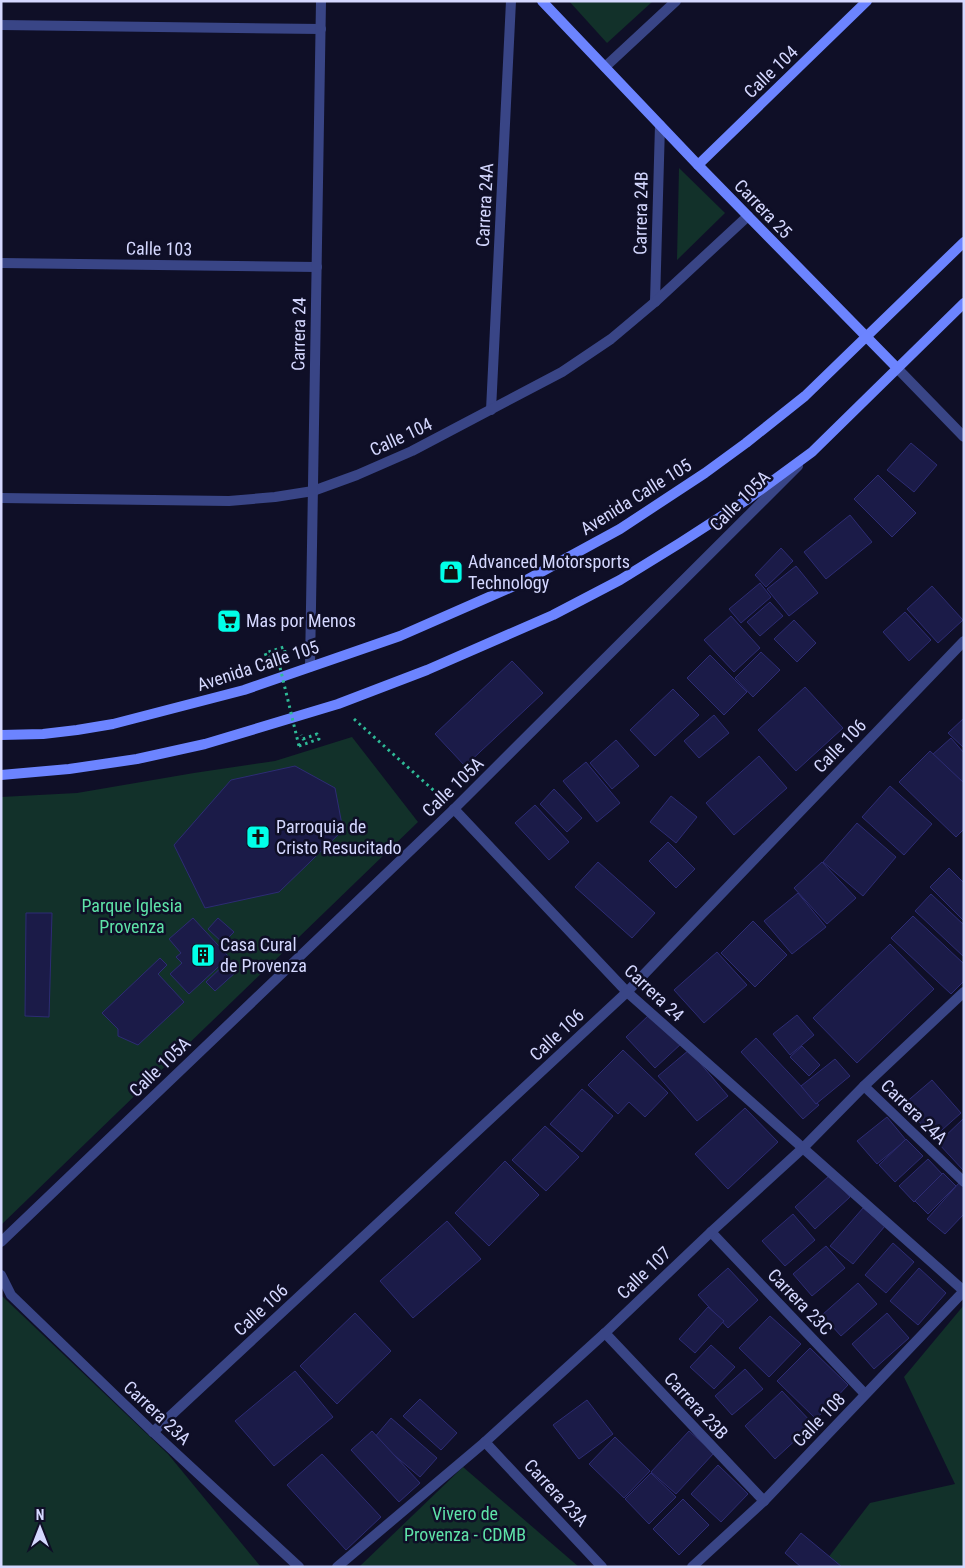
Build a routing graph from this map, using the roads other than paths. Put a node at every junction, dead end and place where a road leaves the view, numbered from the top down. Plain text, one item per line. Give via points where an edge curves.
1 (321, 1) edge
2 (511, 1) edge
3 (542, 1) edge
4 (676, 1) edge
5 (867, 1) edge
6 (1, 25) edge
7 (321, 29) junction
8 (605, 68) junction
9 (660, 125) junction
10 (698, 165) junction
11 (748, 216) junction
12 (964, 242) edge
13 (1, 263) edge
14 (317, 267) junction
15 (655, 302) junction
16 (964, 303) edge
17 (866, 337) junction
18 (897, 368) junction
19 (491, 410) junction
20 (964, 437) edge
21 (812, 452) junction
22 (313, 491) junction
23 (1, 498) edge
24 (964, 641) edge
25 (310, 667) junction
26 (1, 735) edge
27 (1, 775) edge
28 (454, 809) junction
29 (627, 992) junction
30 (964, 992) edge
31 (864, 1086) junction
32 (803, 1148) junction
33 (964, 1182) edge
34 (711, 1232) junction
35 (1, 1242) edge
36 (1, 1275) edge
37 (964, 1291) edge
38 (605, 1333) junction
39 (866, 1394) junction
40 (153, 1432) junction
41 (486, 1442) junction
42 (764, 1501) junction
43 (299, 1567) edge
44 (336, 1567) edge
45 (602, 1567) edge
46 (692, 1567) edge

1 - 7 street, Carrera 24
2 - 19 street, Carrera 24A
3 - 8 main road, Carrera 25
4 - 8 street
5 - 10 main road, Calle 104
6 - 7 street
7 - 14 street, Carrera 24
8 - 9 main road, Carrera 25
9 - 10 main road, Carrera 25
9 - 15 street, Carrera 24B
10 - 11 main road, Carrera 25
11 - 15 street, Calle 104
11 - 17 main road, Carrera 25
12 - 17 main road, Avenida Calle 105
13 - 14 street, Calle 103
14 - 22 street, Carrera 24
15 - 19 street, Calle 104 via 611,339 562,372
16 - 18 main road
17 - 18 main road, Carrera 25
17 - 25 main road, Avenida Calle 105 via 805,396 746,443 620,529 521,583 465,608 400,636
18 - 20 street, Carrera 25
18 - 21 main road
19 - 22 street, Calle 104 via 412,451
21 - 27 main road via 748,499 620,580 553,615 427,670 338,704 205,744 137,759
21 - 28 street, Calle 105A
22 - 23 street, Calle 104 via 229,501
22 - 25 street, Carrera 24
24 - 29 street, Calle 106
25 - 26 main road, Avenida Calle 105 via 244,690 113,724 69,731
28 - 29 street, Carrera 24
28 - 35 street, Calle 105A
29 - 32 street, Carrera 24
29 - 40 street, Calle 106
30 - 31 street, Calle 107
31 - 32 street, Calle 107
31 - 33 street, Carrera 24A
32 - 34 street, Calle 107
32 - 37 street, Carrera 24
34 - 38 street, Calle 107
34 - 39 street, Carrera 23C
36 - 40 street, Carrera 23A via 11,1295
37 - 39 street, Calle 108
38 - 41 street, Calle 107
38 - 42 street, Carrera 23B
39 - 42 street, Calle 108
40 - 43 street, Carrera 23A
41 - 44 street, Calle 107
41 - 45 street, Carrera 23A
42 - 46 street, Calle 108

